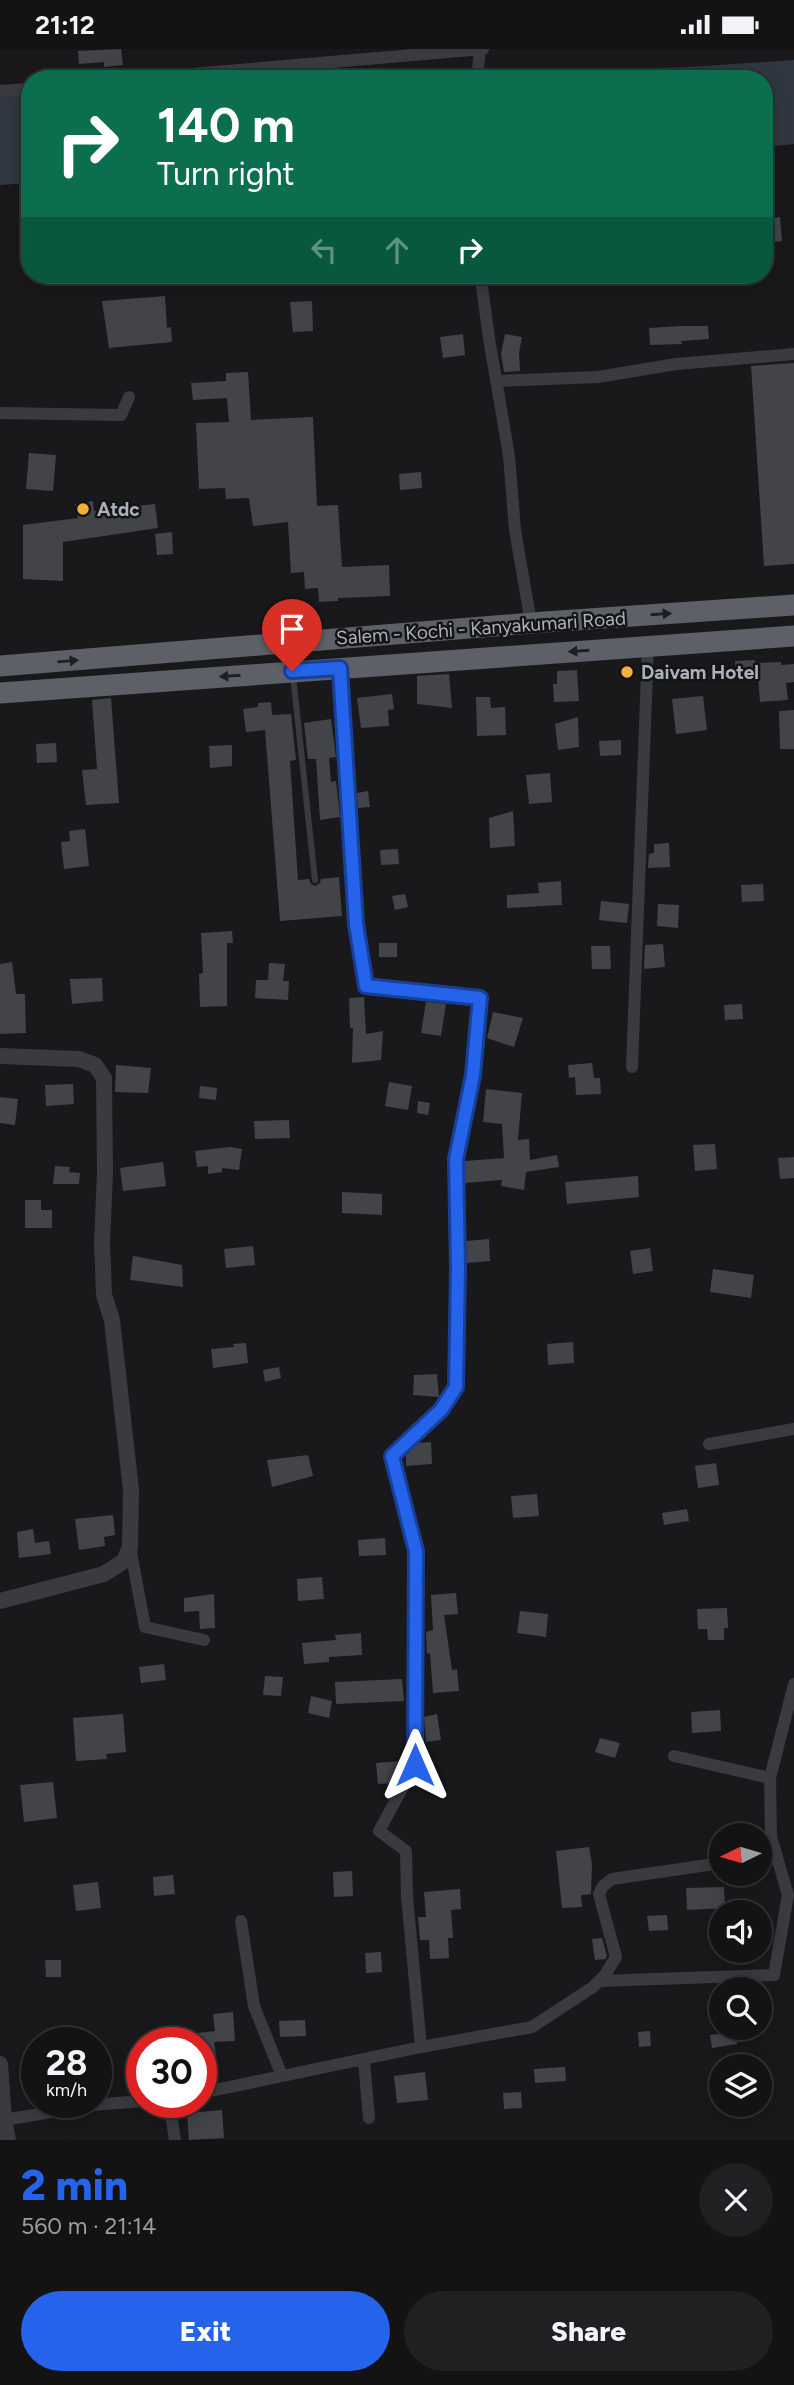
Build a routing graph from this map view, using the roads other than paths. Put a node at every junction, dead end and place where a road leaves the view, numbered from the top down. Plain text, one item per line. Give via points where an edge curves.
1 (481, 49) edge
2 (237, 70) edge
3 (478, 70) edge
4 (21, 90) edge
5 (0, 91) edge
6 (483, 284) edge
7 (794, 354) edge
8 (498, 381) junction
9 (129, 397) dead end
10 (0, 413) edge
11 (794, 605) edge
12 (531, 623) junction
13 (794, 636) edge
14 (648, 646) junction
15 (0, 666) edge
16 (340, 668) junction
17 (292, 671) junction
18 (0, 694) edge
19 (315, 880) dead end
20 (0, 1056) edge
21 (632, 1067) dead end
22 (794, 1429) edge
23 (709, 1444) dead end
24 (130, 1548) junction
25 (0, 1601) edge
26 (204, 1640) dead end
27 (794, 1684) edge
28 (674, 1756) dead end
29 (770, 1778) junction
30 (771, 1823) edge
31 (772, 1840) edge
32 (709, 1865) edge
33 (241, 1921) dead end
34 (599, 1981) junction
35 (421, 2047) junction
36 (364, 2060) junction
37 (0, 2064) edge
38 (0, 2075) edge
39 (282, 2076) junction
40 (217, 2089) edge
41 (126, 2102) edge
42 (172, 2118) edge
43 (369, 2118) dead end
44 (4, 2120) junction
45 (8, 2140) edge
46 (175, 2140) edge

1 - 2 street
1 - 3 street
4 - 5 street
6 - 8 street
7 - 8 street via 676,364 598,377
8 - 12 street
9 - 10 street via 121,415
12 -> 11 highway, Salem - Kochi - Kanyakumari Road
15 -> 12 highway, Salem - Kochi - Kanyakumari Road
13 - 14 highway, Salem - Kochi - Kanyakumari Road
14 -> 16 highway, Salem - Kochi - Kanyakumari Road
14 - 21 street
16 - 17 highway, Salem - Kochi - Kanyakumari Road
16 - 35 street via 356,924 366,986 480,998 473,1075 456,1159 456,1387 441,1410 392,1456 416,1551 415,1765 379,1831 407,1851
17 -> 18 highway, Salem - Kochi - Kanyakumari Road
17 - 19 lane
20 - 24 street via 79,1059 95,1065 104,1078 104,1295 112,1320 131,1490
22 - 23 street
24 - 25 street via 124,1561 104,1574
24 - 26 street via 145,1627
27 - 29 street
28 - 29 street
29 - 30 street
31 - 34 street via 788,1895 774,1975
32 - 34 street via 612,1879 603,1886 600,1893 616,1957
33 - 39 street via 254,2006
34 - 35 street via 532,2027
35 - 36 street
36 - 39 street
36 - 43 street
37 - 38 street
38 - 44 street
39 - 40 street
41 - 44 street
42 - 46 street
44 - 45 street

